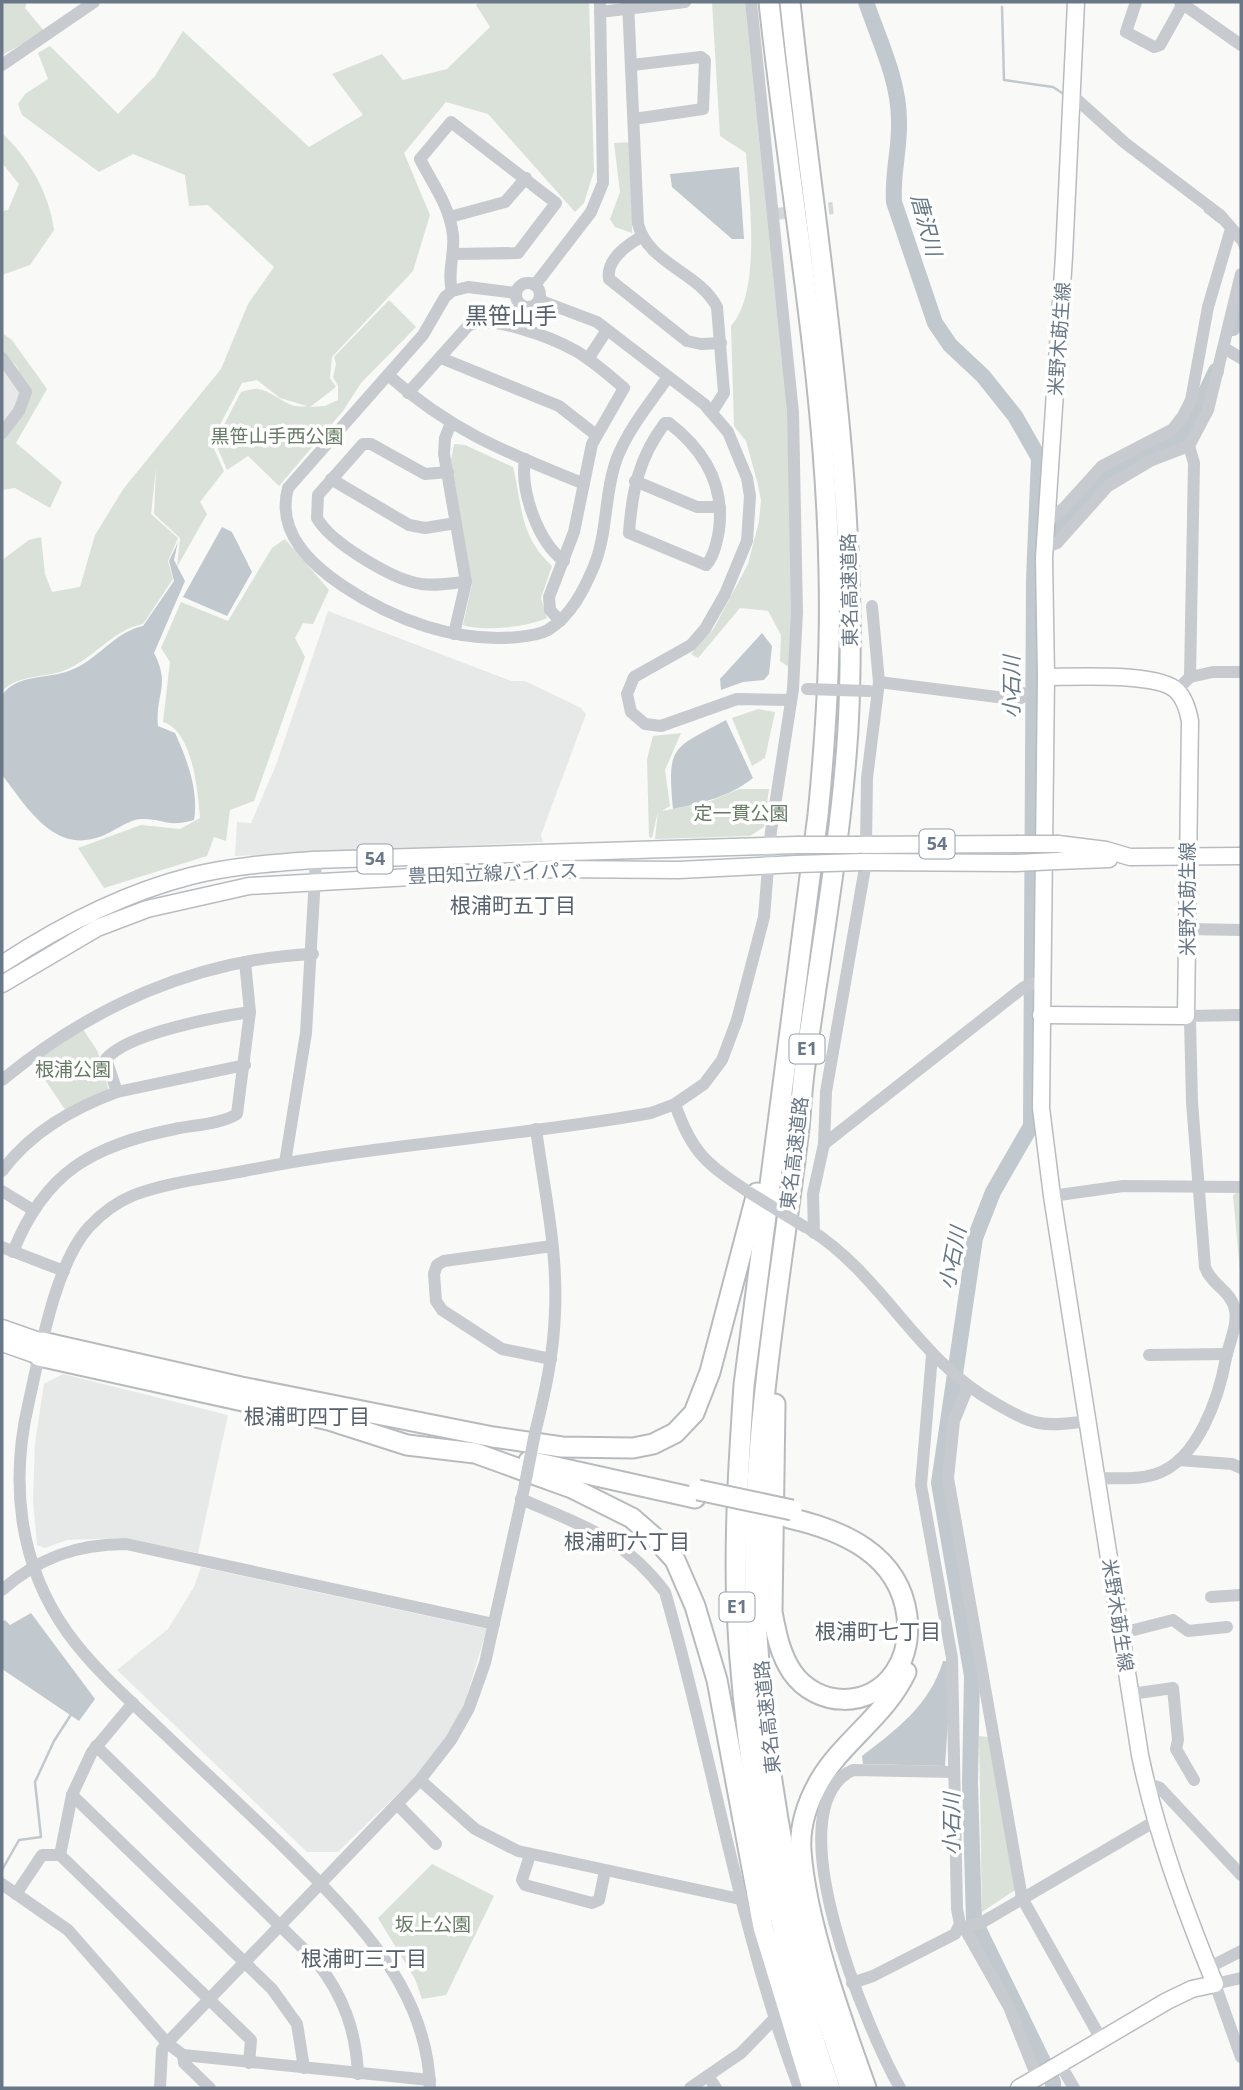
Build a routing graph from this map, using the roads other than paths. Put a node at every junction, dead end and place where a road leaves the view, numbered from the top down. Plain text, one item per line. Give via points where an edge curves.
1 (93, 2) edge
2 (685, 2) edge
3 (751, 2) edge
4 (769, 2) edge
5 (790, 2) edge
6 (1076, 2) edge
7 (1136, 2) edge
8 (1182, 2) edge
9 (629, 5) edge
10 (600, 7) edge
11 (1241, 46) edge
12 (2, 65) edge
13 (632, 65) junction
14 (1073, 96) junction
15 (634, 119) junction
16 (526, 178) junction
17 (450, 217) junction
18 (1231, 229) junction
19 (641, 237) junction
20 (1241, 239) edge
21 (454, 254) junction
22 (1241, 274) edge
23 (535, 285) junction
24 (452, 290) junction
25 (516, 293) junction
26 (539, 300) junction
27 (607, 330) junction
28 (720, 343) junction
29 (1224, 348) junction
30 (2, 358) edge
31 (441, 358) junction
32 (1241, 358) edge
33 (588, 359) junction
34 (388, 375) junction
35 (668, 377) junction
36 (408, 393) junction
37 (712, 412) junction
38 (451, 424) junction
39 (631, 430) junction
40 (2, 433) edge
41 (596, 435) junction
42 (650, 443) junction
43 (1189, 446) junction
44 (525, 460) junction
45 (447, 472) junction
46 (331, 479) junction
47 (635, 481) junction
48 (582, 483) junction
49 (720, 507) junction
50 (1047, 522) junction
51 (456, 523) junction
52 (1045, 548) junction
53 (564, 561) junction
54 (466, 582) junction
55 (872, 606) dead end
56 (561, 621) junction
57 (454, 634) junction
58 (1241, 672) edge
59 (1046, 677) junction
60 (1190, 677) junction
61 (875, 689) junction
62 (1177, 690) junction
63 (1023, 692) dead end
64 (792, 694) junction
65 (862, 845) junction
66 (770, 846) junction
67 (1057, 853) junction
68 (1179, 855) junction
69 (1241, 856) edge
70 (316, 860) junction
71 (864, 862) junction
72 (768, 865) junction
73 (317, 880) junction
74 (1187, 929) junction
75 (1241, 930) edge
76 (313, 954) junction
77 (245, 962) junction
78 (2, 964) edge
79 (1039, 981) junction
80 (2, 984) edge
81 (250, 1012) junction
82 (1041, 1015) junction
83 (1241, 1015) edge
84 (1186, 1016) junction
85 (245, 1065) junction
86 (2, 1080) edge
87 (117, 1091) junction
88 (675, 1104) junction
89 (778, 1118) junction
90 (799, 1127) junction
91 (536, 1129) junction
92 (824, 1144) junction
93 (285, 1163) junction
94 (2, 1171) edge
95 (1199, 1186) junction
96 (1241, 1187) edge
97 (2, 1191) edge
98 (1052, 1196) junction
99 (33, 1210) junction
100 (810, 1230) junction
101 (552, 1246) junction
102 (7, 1249) edge
103 (64, 1271) junction
104 (1238, 1311) edge
105 (2, 1328) edge
106 (2, 1343) edge
107 (40, 1349) junction
108 (1227, 1354) junction
109 (932, 1355) junction
110 (1149, 1355) dead end
111 (551, 1359) junction
112 (965, 1384) junction
113 (1087, 1421) junction
114 (517, 1441) junction
115 (475, 1453) junction
116 (1179, 1460) junction
117 (1241, 1468) edge
118 (1097, 1479) junction
119 (696, 1494) junction
120 (522, 1499) junction
121 (790, 1514) junction
122 (33, 1565) junction
123 (2, 1590) edge
124 (1241, 1595) edge
125 (1211, 1597) dead end
126 (494, 1624) junction
127 (1227, 1627) dead end
128 (1122, 1633) junction
129 (1131, 1694) junction
130 (133, 1703) junction
131 (96, 1746) junction
132 (954, 1772) junction
133 (421, 1780) junction
134 (1194, 1780) dead end
135 (1146, 1783) junction
136 (72, 1795) junction
137 (397, 1804) junction
138 (1157, 1820) junction
139 (436, 1844) dead end
140 (60, 1855) junction
141 (530, 1855) junction
142 (605, 1871) junction
143 (1241, 1875) edge
144 (319, 1882) junction
145 (2, 1884) edge
146 (16, 1894) junction
147 (1022, 1898) junction
148 (740, 1899) junction
149 (279, 1925) junction
150 (969, 1927) junction
151 (1241, 1951) edge
152 (244, 1962) junction
153 (1208, 1969) junction
154 (1241, 1978) edge
155 (852, 1983) junction
156 (1215, 1984) junction
157 (209, 1999) junction
158 (773, 2020) junction
159 (1101, 2039) junction
160 (167, 2043) junction
161 (183, 2055) junction
162 (1241, 2057) edge
163 (248, 2063) junction
164 (1058, 2065) junction
165 (304, 2068) junction
166 (358, 2074) junction
167 (708, 2076) junction
168 (1038, 2077) junction
169 (430, 2084) edge
170 (160, 2088) edge
171 (210, 2088) edge
172 (690, 2088) edge
173 (716, 2088) edge
174 (799, 2088) edge
175 (813, 2088) edge
176 (830, 2088) edge
177 (850, 2088) edge
178 (866, 2088) edge
179 (900, 2088) edge
180 (1019, 2088) edge
181 (1074, 2088) edge

1 - 12 street
2 - 9 street
3 - 64 street via 793,413 797,612
4 - 89 highway, 東名高速道路 / E1 via 819,419 829,570 825,739
5 - 90 highway, 東名高速道路 / E1 via 839,418 850,572 848,729 841,820
6 - 14 main road, 米野木莇生線
7 - 8 street via 1126,32 1154,47 1160,45
8 - 11 street
9 - 10 street
9 - 13 street
10 - 23 street via 603,183 591,212
13 - 15 street
13 - 15 street via 705,60 703,109
14 - 18 street via 1125,143 1220,215
14 - 50 main road, 米野木莇生線
15 - 19 street
16 - 17 street via 505,202
16 - 17 street via 449,122 420,159
16 - 21 street via 556,205 522,250 510,255
17 - 21 street
18 - 20 street
18 - 50 street via 1208,307 1191,400 1183,416 1173,429 1102,466
19 - 28 street via 710,295 718,311
19 - 28 street via 623,248 609,267 609,279 687,341
21 - 24 street via 449,279
22 - 29 street
23 - 25 street via 524,283
23 - 26 street
24 - 25 street via 468,287
24 - 34 street via 423,335
25 - 26 street via 525,306
26 - 27 street via 590,318
27 - 33 street
27 - 35 street
28 - 37 street via 724,393
29 - 32 street
29 - 43 street via 1208,411
30 - 40 street via 26,392 19,411
31 - 33 street via 468,326 481,321 522,329
31 - 36 street
31 - 41 street via 559,406
33 - 41 street via 624,388
34 - 36 street
34 - 57 street via 292,481 284,505 287,523 307,558 322,572 380,607
35 - 37 street
35 - 39 street
36 - 38 street
37 - 64 street via 736,445 747,478 747,541 705,629 682,652 638,673 628,689 628,706 639,721 661,726 737,699
38 - 44 street
38 - 45 street via 444,447
39 - 42 street
39 - 56 street via 615,465 594,565
41 - 48 street
42 - 47 street
42 - 49 street via 667,422 687,436 713,474
43 - 52 street via 1150,461 1108,486 1057,543
43 - 60 street via 1194,463
44 - 48 street
44 - 53 street via 524,478 539,532
45 - 46 street via 425,474 367,443
45 - 51 street
46 - 51 street via 408,525 425,528
46 - 54 street via 318,495 316,507 317,518 331,536 413,582
47 - 49 street via 699,508
47 - 49 street via 630,535 704,565 718,539
48 - 53 street
50 - 52 main road, 米野木莇生線
51 - 54 street
52 - 59 main road, 米野木莇生線
53 - 56 street via 549,599 551,610
54 - 57 street
55 - 61 street
56 - 57 street via 534,635 486,640
58 - 60 street
59 - 62 main road via 1155,680
59 - 79 main road, 米野木莇生線
60 - 62 street
61 - 63 street via 1013,699
61 - 64 street, bridge via 807,689
61 - 65 street
62 - 68 main road, 米野木莇生線 via 1190,721
64 - 66 street
65 - 66 main road, 54, bridge
65 - 67 main road, 54, bridge via 1016,844
66 - 70 main road, 豊田知立線バイパス / 54
66 - 72 street
67 - 68 main road, 54 via 1106,850 1130,857
67 - 71 main road, 54, bridge via 1015,863
68 - 69 main road, 54
68 - 74 main road, 米野木莇生線
70 - 73 street
70 - 78 main road, 豊田知立線バイパス / 54 via 248,865 156,887 40,939
71 - 72 main road, 豊田知立線バイパス / 54, bridge
71 - 92 street via 825,1093
72 - 73 main road, 豊田知立線バイパス / 54
72 - 88 street via 764,917 728,1048 704,1084
73 - 76 street
73 - 80 main road, 豊田知立線バイパス / 54 via 212,892 147,909 97,928
74 - 75 street
74 - 84 main road, 米野木莇生線
76 - 77 street
76 - 93 street via 299,1090
77 - 81 street
77 - 86 street via 185,977 124,1001 63,1034
79 - 82 main road, 米野木莇生線
79 - 92 street via 1024,987
81 - 85 street
81 - 87 street via 179,1026 115,1050 106,1059
82 - 84 main road
82 - 98 main road, 米野木莇生線 via 1042,1127
83 - 84 street
84 - 95 street via 1190,1020
85 - 87 street
85 - 99 street via 235,1116 130,1138 104,1149 63,1175
87 - 94 street via 53,1123
88 - 91 street via 651,1113
88 - 100 street, bridge via 686,1137 698,1155
89 - 114 highway via 710,1372 694,1413 675,1433 633,1448
89 - 176 highway, 東名高速道路 / E1 via 744,1385 737,1611 765,1849 802,2007
90 - 121 highway via 779,1330 772,1612 784,1658 806,1687 828,1698 866,1696 894,1674 905,1651 908,1624 899,1588 885,1566 860,1543
90 - 177 highway, 東名高速道路 / E1 via 770,1329 759,1448 757,1604 782,1838 800,1926
91 - 93 street
91 - 101 street
92 - 100 street
93 - 103 street via 132,1196 88,1228
95 - 96 street
95 - 98 street via 1122,1186
95 - 104 street via 1208,1277 1228,1294
97 - 99 street
98 - 113 main road, 米野木莇生線
99 - 102 street
100 - 109 street via 853,1262
101 - 111 street via 555,1310
101 - 111 street via 444,1261 434,1274 436,1301 449,1316 502,1349
102 - 103 street
103 - 107 street
104 - 108 street
105 - 107 main road
106 - 107 main road
107 - 114 highway
107 - 115 highway via 329,1420 407,1445
107 - 122 street via 19,1447 19,1494
108 - 110 street
108 - 116 street via 1214,1404
109 - 112 street
109 - 132 street via 922,1485 952,1658
111 - 120 street, bridge
112 - 113 street via 1013,1413 1040,1423
112 - 147 street via 954,1421 948,1478
113 - 118 main road, 米野木莇生線
114 - 119 highway
115 - 119 highway
115 - 175 highway via 572,1488 632,1518 675,1560 695,1606 717,1680 763,1927
116 - 117 street
116 - 118 street via 1156,1474
118 - 128 main road, 米野木莇生線
119 - 121 highway, bridge
120 - 126 street
120 - 148 street via 623,1547 665,1592
121 - 178 highway via 844,1526 873,1543 896,1566 911,1596 916,1629 911,1658 890,1699 818,1783 804,1818 801,1851 819,1938
122 - 123 street
122 - 126 street via 81,1546 126,1544
122 - 130 street via 66,1630
124 - 125 street
126 - 133 street via 469,1708 452,1740
127 - 128 street via 1188,1631 1173,1620
128 - 129 main road, 米野木莇生線
129 - 134 street via 1173,1688 1176,1749
129 - 135 main road, 米野木莇生線
130 - 131 street
130 - 144 street
131 - 136 street
131 - 149 street
132 - 150 street
132 - 155 street via 853,1770 829,1798 820,1835 821,1858
133 - 137 street
133 - 141 street via 475,1829
135 - 138 main road, 米野木莇生線
135 - 143 street via 1160,1788
136 - 140 street
136 - 152 street
137 - 139 street
137 - 144 street
138 - 147 street
138 - 153 main road, 米野木莇生線
140 - 146 street via 42,1855
140 - 157 street
141 - 142 street
141 - 142 street via 522,1880 525,1885 592,1903 599,1900
142 - 148 street
144 - 149 street
144 - 169 street via 371,1937 403,1987 421,2032
145 - 146 street
146 - 160 street via 68,1930
147 - 150 street
147 - 159 street
148 - 158 street
149 - 152 street
149 - 166 street via 316,1961 337,1991 354,2035
150 - 155 street
150 - 168 street
151 - 153 street
152 - 157 street
152 - 165 street via 272,1989 297,2024
153 - 156 main road, 米野木莇生線
154 - 156 street
155 - 179 street
156 - 159 main road via 1167,2001
156 - 162 street
157 - 160 street
157 - 163 street via 251,2040
158 - 167 street via 741,2053
158 - 174 street
159 - 164 main road
160 - 161 street
160 - 170 street via 162,2050
161 - 163 street
161 - 171 street via 184,2063
163 - 165 street
164 - 168 main road
164 - 181 street
165 - 166 street
166 - 169 street
167 - 172 street
167 - 173 street
168 - 180 main road

